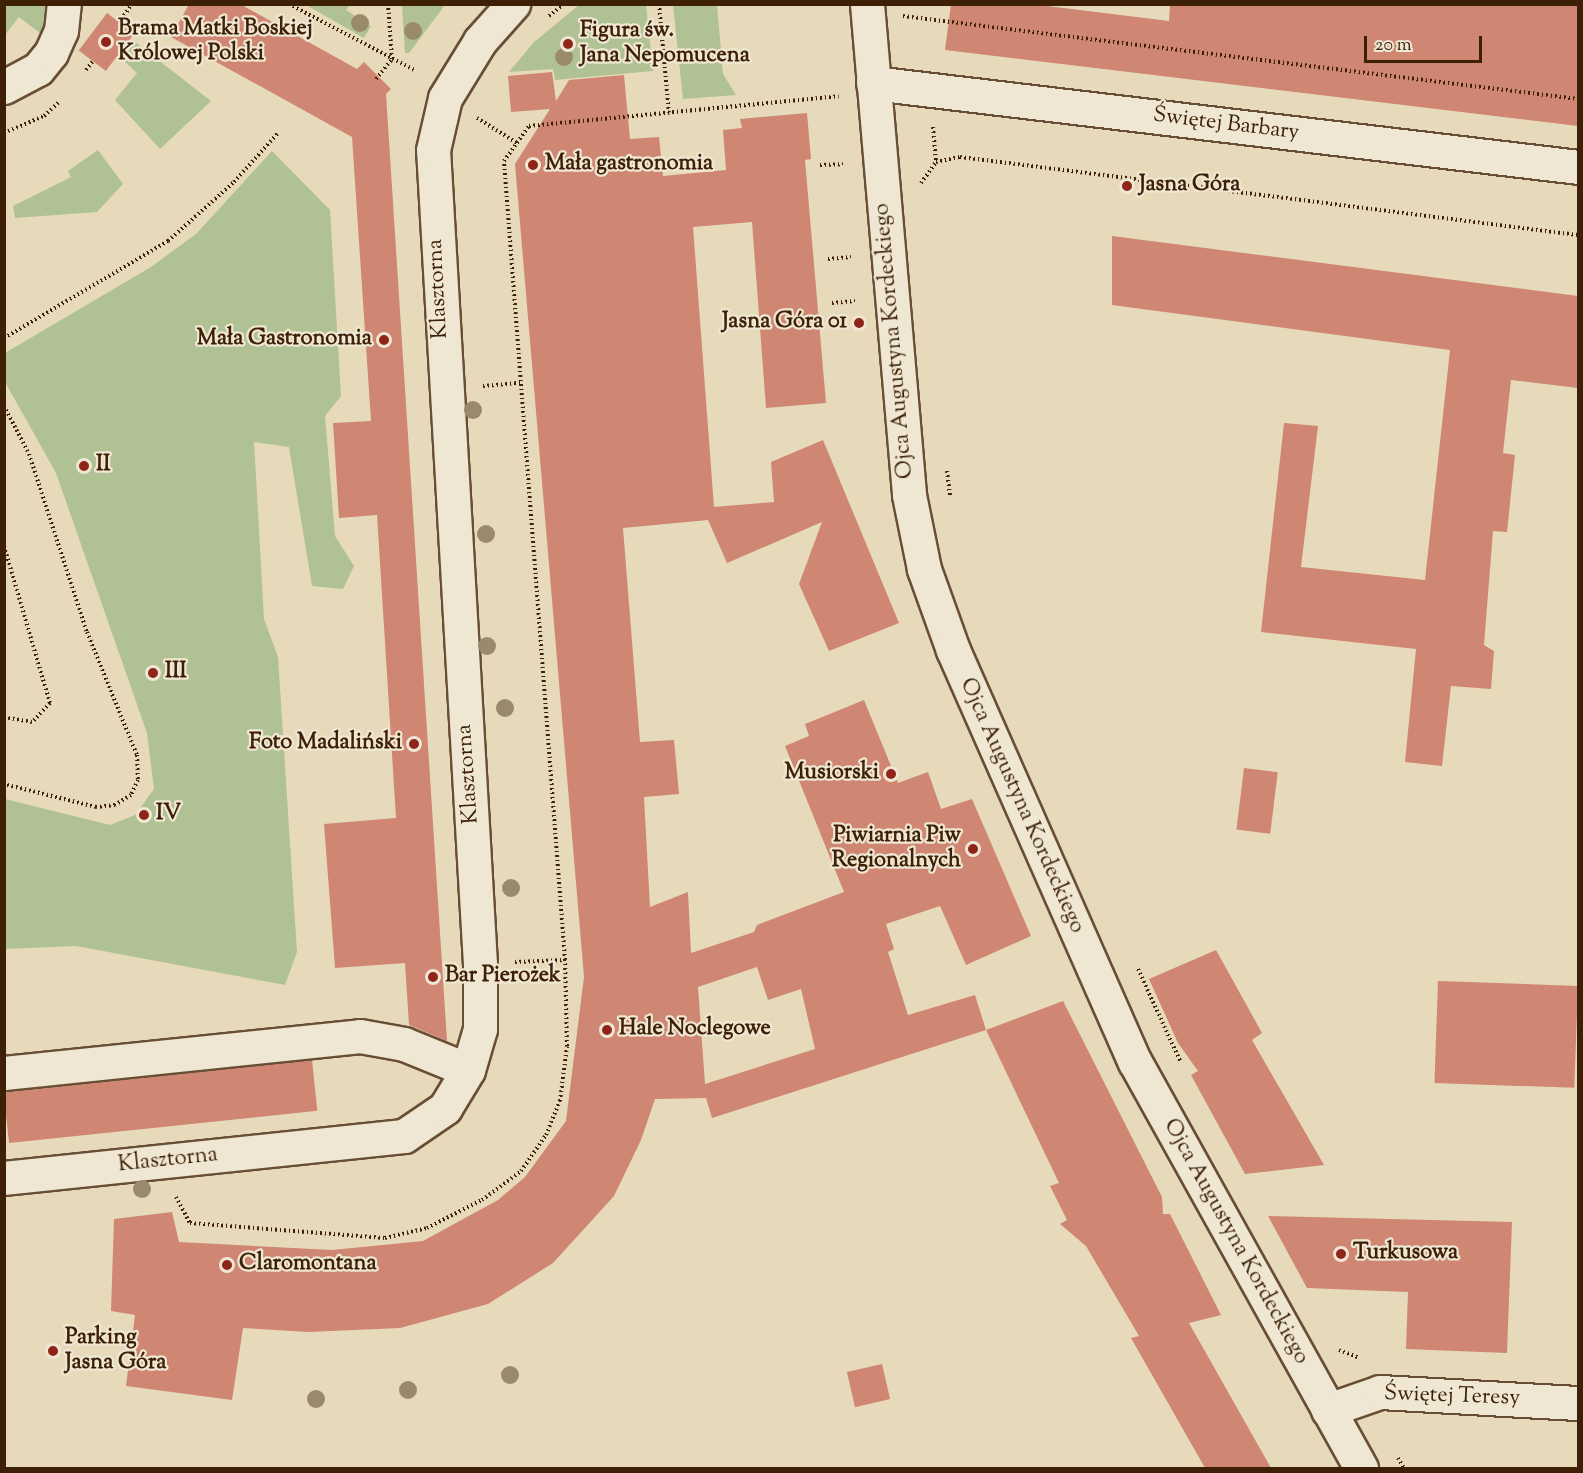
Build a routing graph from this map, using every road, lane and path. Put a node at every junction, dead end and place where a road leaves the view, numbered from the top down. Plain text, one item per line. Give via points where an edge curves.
1 (64, 4) edge
2 (132, 4) edge
3 (289, 4) edge
4 (388, 4) edge
5 (513, 4) edge
6 (564, 4) edge
7 (659, 4) edge
8 (867, 4) edge
9 (903, 16) dead end
10 (543, 21) dead end
11 (119, 23) dead end
12 (392, 59) junction
13 (414, 70) dead end
14 (376, 79) dead end
15 (873, 83) junction
16 (4, 87) edge
17 (817, 98) dead end
18 (1578, 99) edge
19 (480, 110) dead end
20 (669, 113) junction
21 (933, 117) dead end
22 (279, 132) dead end
23 (517, 143) junction
24 (936, 162) junction
25 (851, 163) dead end
26 (820, 165) dead end
27 (1578, 167) edge
28 (919, 188) dead end
29 (1578, 235) edge
30 (860, 256) dead end
31 (828, 259) dead end
32 (864, 301) dead end
33 (832, 303) dead end
34 (4, 338) edge
35 (521, 383) junction
36 (480, 386) dead end
37 (4, 406) edge
38 (946, 459) dead end
39 (951, 507) dead end
40 (4, 546) edge
41 (4, 717) edge
42 (4, 784) edge
43 (565, 960) junction
44 (502, 963) dead end
45 (1137, 967) dead end
46 (468, 1070) junction
47 (4, 1073) edge
48 (1186, 1074) dead end
49 (4, 1178) edge
50 (173, 1193) dead end
51 (1578, 1402) edge
52 (1328, 1410) junction
53 (1361, 1468) edge

1 - 16 street via 61,31 51,53 38,69
2 - 11 path
3 - 12 path
4 - 12 path
5 - 46 street, Klasztorna via 480,40 445,98 433,150 482,998 480,1029
6 - 10 path
7 - 20 path
8 - 15 street, Ojca Augustyna Kordeckiego
9 - 18 path
12 - 13 path
12 - 14 path
15 - 27 street, Świętej Barbary
15 - 52 street, Ojca Augustyna Kordeckiego via 909,495 924,569 958,661 1135,1062
17 - 20 path
19 - 23 path via 477,119
20 - 23 path via 529,126
21 - 24 path
22 - 34 path via 234,182 168,241
23 - 35 path via 504,161
24 - 28 path
24 - 29 path via 960,157
25 - 26 path
30 - 31 path
32 - 33 path
35 - 36 path
35 - 43 path
37 - 42 path via 29,454 87,632 137,755 138,780 131,795 115,805 96,807
38 - 39 path
40 - 41 path via 50,703 32,722
43 - 44 path
43 - 50 path via 567,1046 560,1101 546,1135 521,1171 482,1200 427,1228 385,1238 190,1223
45 - 48 path
46 - 47 street via 404,1044 360,1036
46 - 49 street, Klasztorna via 445,1108 404,1136
51 - 52 street, Świętej Teresy via 1380,1392
52 - 53 street, Ojca Augustyna Kordeckiego

